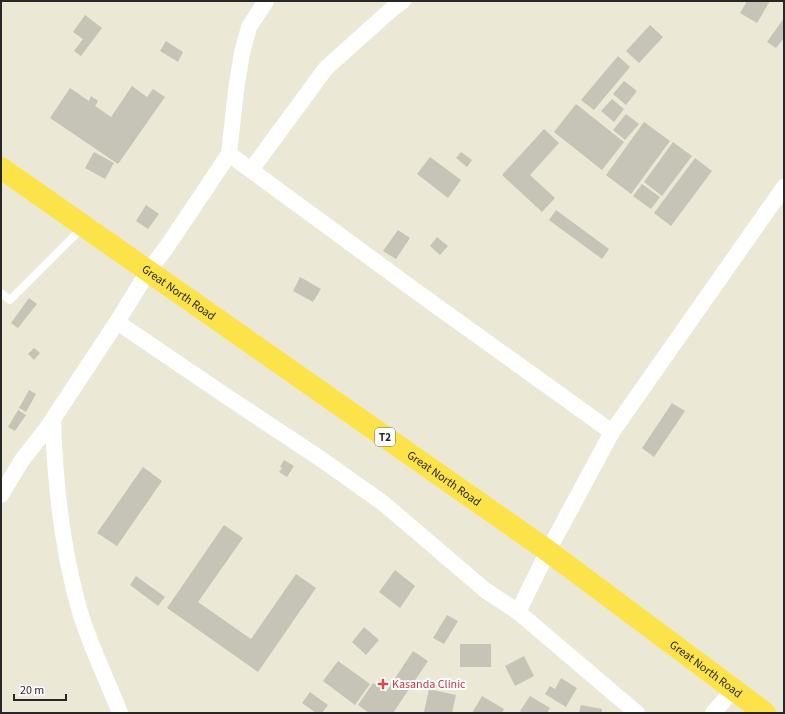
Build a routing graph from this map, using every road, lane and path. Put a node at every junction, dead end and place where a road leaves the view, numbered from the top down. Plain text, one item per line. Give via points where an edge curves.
1 (266, 1) edge
2 (403, 1) edge
3 (229, 154) junction
4 (1, 168) edge
5 (251, 170) junction
6 (784, 187) edge
7 (85, 226) junction
8 (149, 270) junction
9 (1, 292) edge
10 (117, 322) junction
11 (53, 420) junction
12 (612, 432) junction
13 (1, 495) edge
14 (548, 551) junction
15 (518, 612) junction
16 (733, 690) junction
17 (120, 713) edge
18 (637, 713) edge
19 (713, 713) edge
20 (765, 713) edge

1 - 3 street via 249,27 242,53
2 - 5 street via 326,68
3 - 5 street
3 - 8 street
4 - 7 highway, Great North Road / T2
5 - 12 street
6 - 12 street
7 - 8 highway, Great North Road / T2
7 - 9 lane via 10,300
8 - 10 street
8 - 14 highway, Great North Road / T2 via 208,314
10 - 11 street
10 - 15 street via 383,503 485,590
11 - 13 street via 22,460
11 - 17 street via 59,510 71,576 87,634
12 - 14 street
14 - 15 street
14 - 16 highway, Great North Road / T2
15 - 18 street
16 - 19 street
16 - 20 highway, Great North Road / T2

